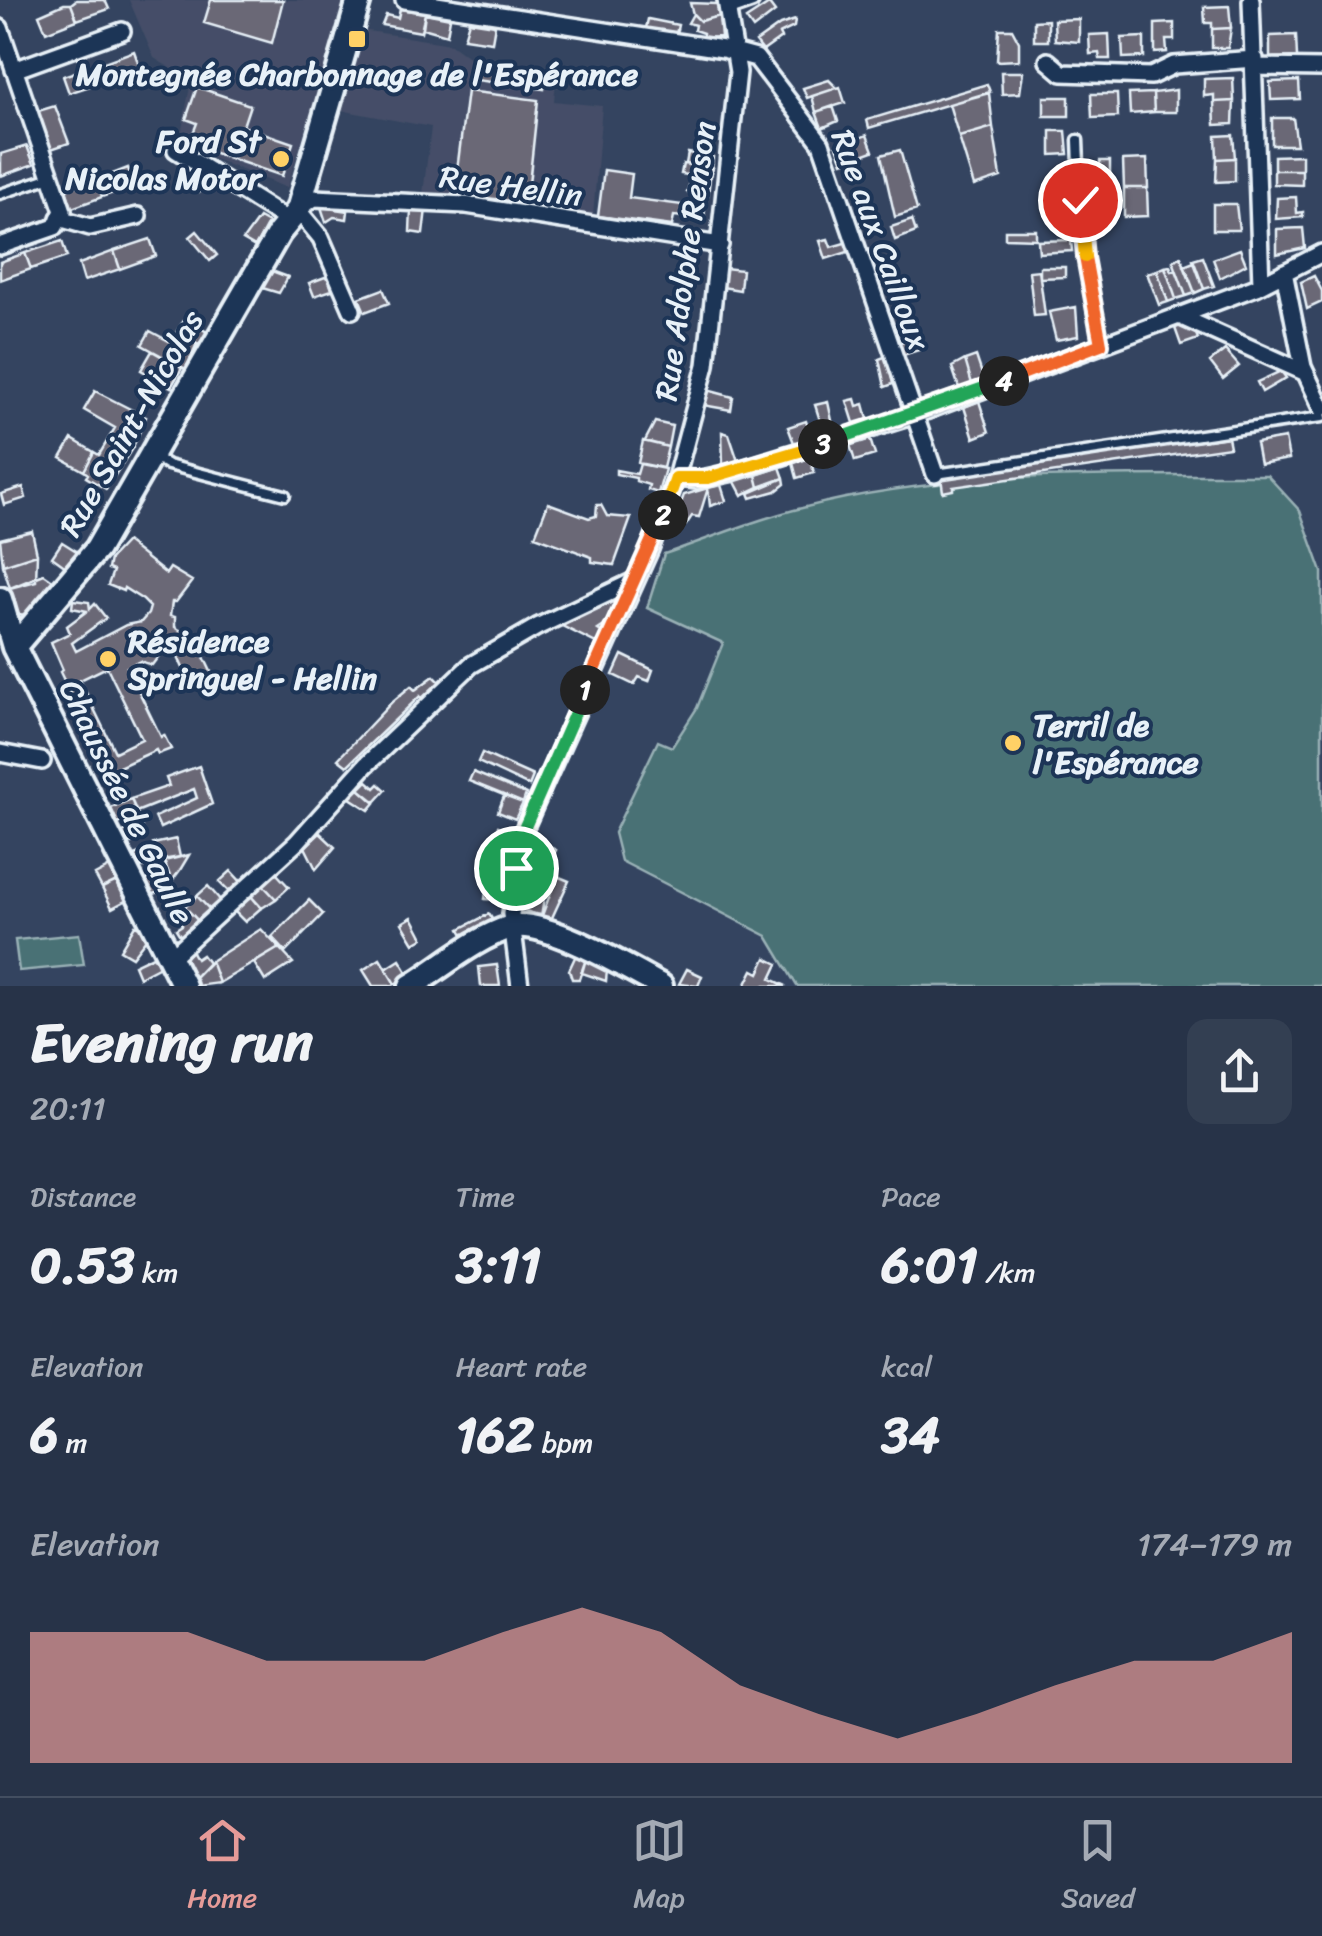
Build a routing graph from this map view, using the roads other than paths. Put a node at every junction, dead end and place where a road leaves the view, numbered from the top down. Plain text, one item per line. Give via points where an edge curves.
1 (359, 0) edge
2 (404, 0) edge
3 (751, 0) edge
4 (1251, 0) edge
5 (727, 4) edge
6 (0, 28) edge
7 (122, 32) dead end
8 (736, 54) junction
9 (1048, 61) dead end
10 (1255, 63) junction
11 (1322, 68) edge
12 (14, 70) junction
13 (1078, 140) dead end
14 (176, 150) dead end
15 (51, 177) junction
16 (0, 194) edge
17 (138, 216) dead end
18 (294, 216) junction
19 (59, 218) junction
20 (0, 246) edge
21 (720, 246) junction
22 (1322, 253) edge
23 (1284, 272) junction
24 (1261, 284) junction
25 (352, 310) dead end
26 (1179, 316) junction
27 (1101, 344) junction
28 (1314, 371) edge
29 (1322, 408) edge
30 (915, 415) junction
31 (1322, 418) edge
32 (148, 454) junction
33 (935, 474) joint
34 (676, 478) junction
35 (285, 495) dead end
36 (634, 581) junction
37 (0, 599) edge
38 (7, 652) edge
39 (0, 754) edge
40 (42, 761) dead end
41 (512, 927) junction
42 (169, 958) junction
43 (184, 986) edge
44 (411, 986) edge
45 (520, 986) edge
46 (661, 986) edge

1 - 18 street, Rue Saint-Nicolas
2 - 8 street
3 - 5 street
4 - 10 street
5 - 8 street, Rue Adolphe Renson
6 - 12 street
7 - 12 street
8 - 21 street, Rue Adolphe Renson
8 - 30 street, Rue aux Cailloux via 756,58 821,143
9 - 10 street via 1062,73 1151,76 1174,65
10 - 11 street
10 - 24 street
12 - 15 street
13 - 27 lane via 1082,242
14 - 18 street
15 - 16 lane
15 - 19 street via 63,210
17 - 19 street via 90,227
18 - 21 street, Rue Hellin via 314,198 432,202
18 - 25 street via 322,238
18 - 32 street, Rue Saint-Nicolas
19 - 20 street via 54,227
21 - 34 street, Rue Adolphe Renson via 706,365
22 - 23 street
23 - 24 street
23 - 28 street
24 - 26 street
26 - 27 street
26 - 28 street
27 - 30 street
28 - 29 street
30 - 33 street, Rue aux Cailloux
30 - 34 street via 730,472
31 - 33 lane
32 - 35 lane
32 - 38 street, Rue Saint-Nicolas via 95,552
34 - 36 street, Rue Adolphe Renson
36 - 41 street, Rue Adolphe Renson via 520,838
36 - 42 street via 471,665 297,842
37 - 38 street, Chaussée de Gaulle
38 - 42 street, Chaussée de Gaulle
39 - 40 street
41 - 44 street
41 - 45 street, Rue Adolphe Renson
41 - 46 street via 552,934
42 - 43 street, Chaussée de Gaulle

